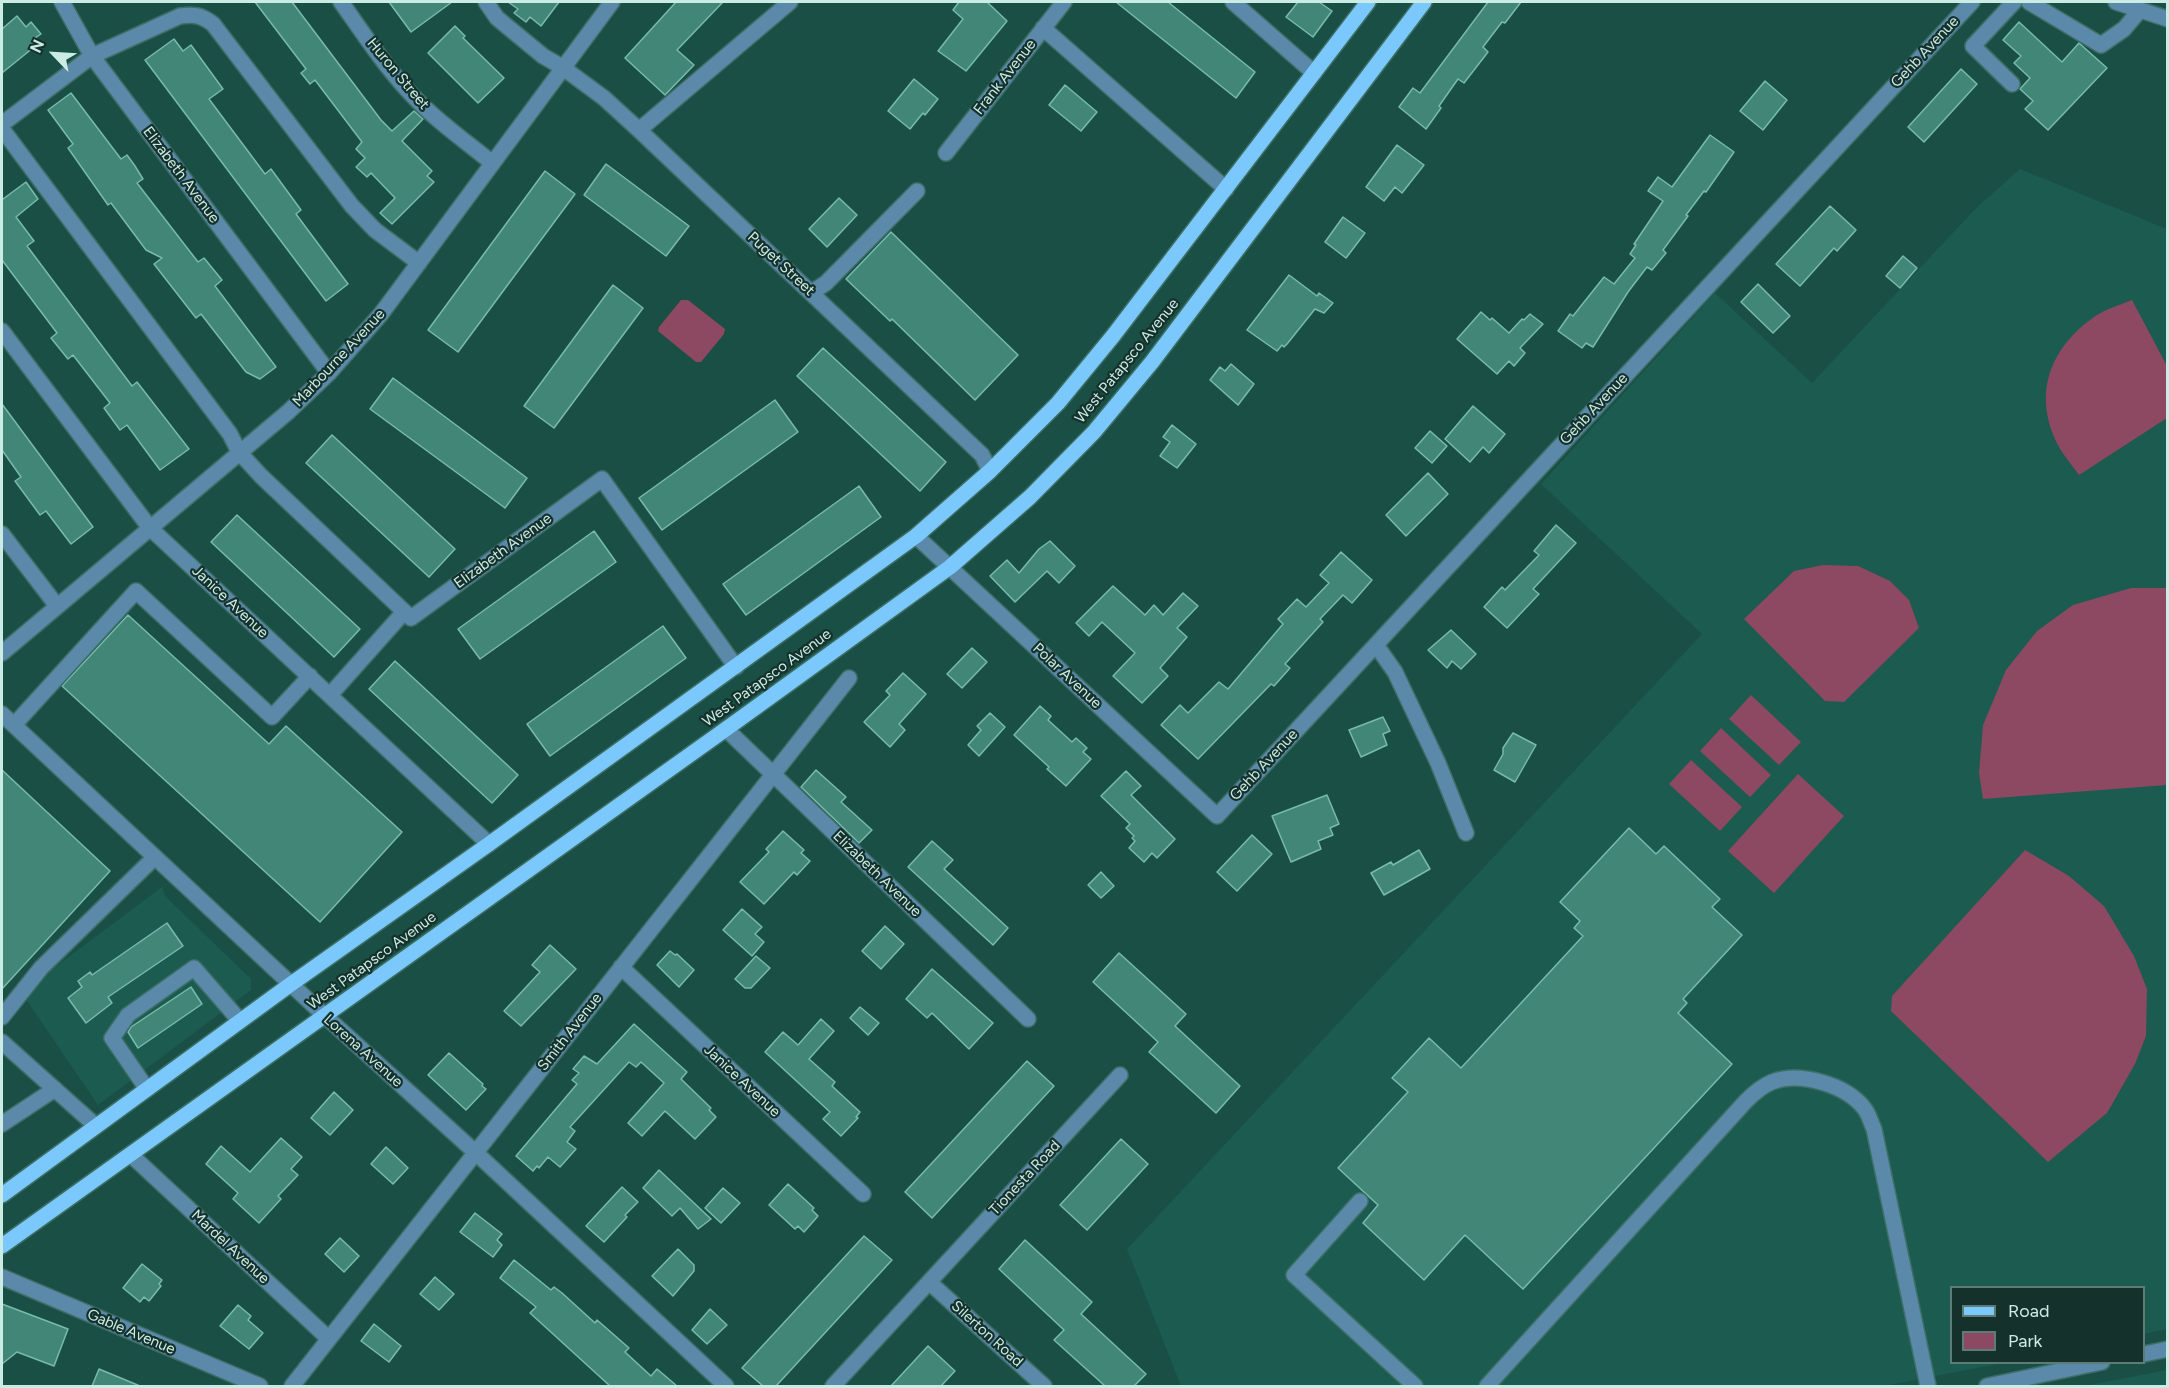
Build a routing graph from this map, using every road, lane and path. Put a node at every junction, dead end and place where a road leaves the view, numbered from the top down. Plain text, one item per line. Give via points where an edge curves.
1 (62, 2) edge
2 (341, 2) edge
3 (486, 2) edge
4 (612, 2) edge
5 (790, 2) edge
6 (1064, 2) edge
7 (1233, 2) edge
8 (1368, 2) edge
9 (1425, 2) edge
10 (1972, 2) edge
11 (2014, 2) edge
12 (2029, 2) edge
13 (2116, 2) edge
14 (2140, 10) junction
15 (2168, 19) edge
16 (1043, 28) junction
17 (92, 56) junction
18 (562, 67) junction
19 (1314, 73) junction
20 (2012, 84) dead end
21 (2, 127) edge
22 (639, 130) junction
23 (946, 153) dead end
24 (491, 162) junction
25 (1226, 189) junction
26 (917, 191) dead end
27 (419, 263) junction
28 (811, 293) junction
29 (2, 331) edge
30 (329, 373) junction
31 (239, 452) junction
32 (990, 471) junction
33 (150, 528) junction
34 (2, 534) edge
35 (916, 536) junction
36 (950, 567) junction
37 (57, 606) junction
38 (404, 612) junction
39 (1376, 645) junction
40 (2, 653) edge
41 (736, 667) junction
42 (310, 676) junction
43 (849, 678) dead end
44 (330, 695) junction
45 (2, 714) edge
46 (14, 725) junction
47 (726, 729) junction
48 (773, 774) junction
49 (1217, 816) joint
50 (1466, 832) dead end
51 (489, 844) junction
52 (155, 857) junction
53 (621, 967) junction
54 (291, 984) junction
55 (325, 1016) junction
56 (2, 1017) edge
57 (1028, 1019) dead end
58 (240, 1021) junction
59 (2, 1042) edge
60 (1120, 1075) dead end
61 (55, 1089) junction
62 (147, 1089) junction
63 (2, 1124) edge
64 (96, 1126) junction
65 (475, 1152) junction
66 (131, 1155) junction
67 (2, 1194) edge
68 (863, 1194) dead end
69 (1360, 1202) dead end
70 (2, 1246) edge
71 (2, 1277) edge
72 (929, 1282) junction
73 (328, 1338) junction
74 (2168, 1349) edge
75 (2145, 1354) edge
76 (2092, 1364) edge
77 (260, 1386) edge
78 (292, 1386) edge
79 (726, 1386) edge
80 (833, 1386) edge
81 (1044, 1386) edge
82 (1415, 1386) edge
83 (1487, 1386) edge
84 (1928, 1386) edge
85 (1987, 1386) edge

1 - 17 street, Elizabeth Avenue
2 - 24 street, Huron Street via 411,94 438,121
3 - 18 street, Puget Street via 497,18
4 - 18 street, Marbourne Avenue
5 - 22 street
6 - 16 street, Frank Avenue
7 - 19 street
8 - 19 main road, West Patapsco Avenue
9 - 36 main road, West Patapsco Avenue via 1152,362 1094,432 1030,497
10 - 39 street, Gehb Avenue
11 - 20 street via 1973,46
12 - 14 street via 2101,45 2124,30
13 - 14 street
14 - 15 street
16 - 23 street, Frank Avenue
16 - 25 street
17 - 21 street
17 - 27 street via 180,16 203,16 352,206 375,230
17 - 30 street, Elizabeth Avenue
18 - 22 street, Puget Street
18 - 24 street, Marbourne Avenue
19 - 25 main road, West Patapsco Avenue
21 - 31 street via 230,434
22 - 28 street, Puget Street
24 - 27 street, Marbourne Avenue
25 - 32 main road, West Patapsco Avenue via 1058,403
26 - 28 street via 826,283
27 - 30 street, Marbourne Avenue
28 - 32 street, Puget Street via 982,455
29 - 33 street, Janice Avenue
30 - 31 street, Marbourne Avenue
31 - 33 street, Marbourne Avenue
31 - 38 street
32 - 35 main road, West Patapsco Avenue
33 - 37 street, Marbourne Avenue
33 - 42 street, Janice Avenue
34 - 37 street
35 - 36 street, Polar Avenue
35 - 41 main road, West Patapsco Avenue
36 - 47 main road, West Patapsco Avenue
36 - 49 street, Polar Avenue
37 - 40 street, Marbourne Avenue
38 - 41 street, Elizabeth Avenue via 411,618 602,479
38 - 44 street
39 - 49 street, Gehb Avenue
39 - 50 street via 1395,672
41 - 51 main road, West Patapsco Avenue
42 - 44 street, Janice Avenue
42 - 46 street via 272,717 136,591
43 - 48 street, Smith Avenue
44 - 51 street, Janice Avenue
45 - 46 street, Lorena Avenue
46 - 52 street, Lorena Avenue
47 - 48 street, Elizabeth Avenue
47 - 55 main road, West Patapsco Avenue
48 - 53 street, Smith Avenue
48 - 57 street, Elizabeth Avenue
51 - 54 main road, West Patapsco Avenue
52 - 54 street, Lorena Avenue
52 - 56 street via 41,968
53 - 65 street, Smith Avenue
53 - 68 street, Janice Avenue
54 - 55 street, Lorena Avenue
54 - 58 main road, West Patapsco Avenue
55 - 65 street, Lorena Avenue
55 - 66 main road, West Patapsco Avenue
58 - 62 main road, West Patapsco Avenue
58 - 62 street via 194,968 128,1015 112,1038
59 - 61 street
60 - 72 street, Tionesta Road
61 - 63 street
61 - 64 street
62 - 64 main road, West Patapsco Avenue
64 - 67 main road, West Patapsco Avenue
65 - 73 street, Smith Avenue
65 - 79 street, Lorena Avenue
66 - 70 main road, West Patapsco Avenue
66 - 73 street, Mardel Avenue
69 - 82 street via 1294,1275
71 - 77 street, Gable Avenue
72 - 80 street
72 - 81 street, Silerton Road
73 - 78 street, Smith Avenue
74 - 75 street
76 - 85 street
83 - 84 street via 1752,1095 1774,1081 1788,1079 1835,1087 1865,1109 1874,1130

